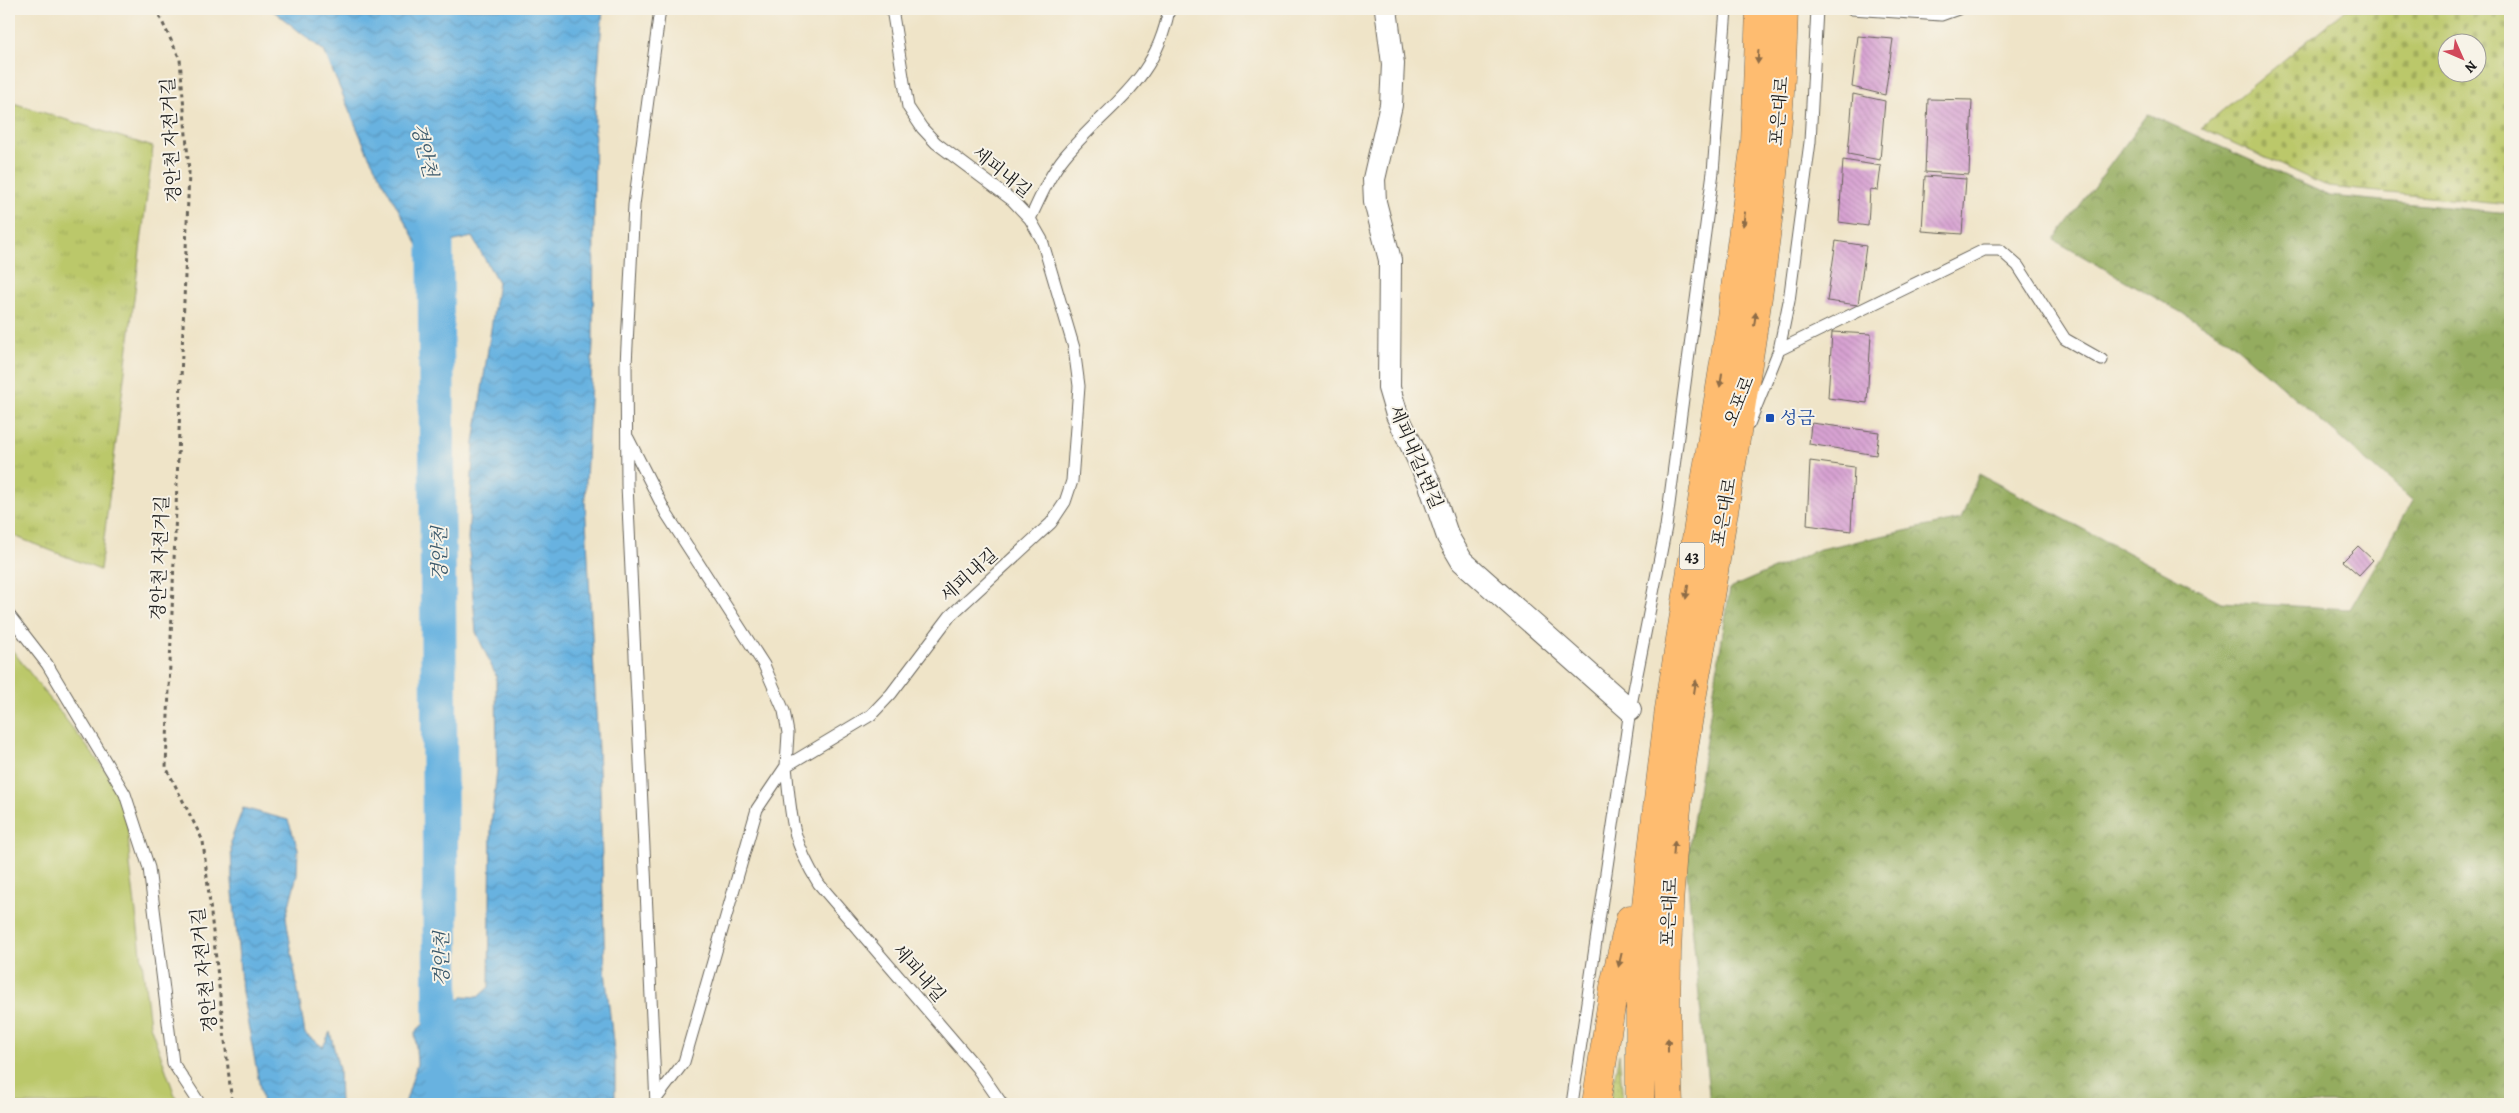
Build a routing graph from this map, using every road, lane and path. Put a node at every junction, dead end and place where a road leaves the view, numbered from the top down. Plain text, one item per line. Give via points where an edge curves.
1 (156, 9) edge
2 (660, 9) edge
3 (892, 9) edge
4 (1169, 9) edge
5 (1386, 9) edge
6 (1726, 9) edge
7 (1760, 9) edge
8 (1784, 9) edge
9 (1817, 9) edge
10 (1852, 9) edge
11 (1958, 9) edge
12 (1030, 219) junction
13 (1779, 350) junction
14 (2102, 360) dead end
15 (626, 434) junction
16 (1732, 466) junction
17 (9, 615) edge
18 (1630, 710) junction
19 (786, 766) junction
20 (1660, 793) junction
21 (1669, 1101) edge
22 (656, 1102) edge
23 (200, 1104) edge
24 (232, 1104) edge
25 (1002, 1104) edge
26 (1572, 1104) edge
27 (1596, 1104) edge
28 (1640, 1104) edge

1 - 24 path, 경안천 자전거길 via 180,59 190,172 166,767 203,841
2 - 15 lane via 634,205
3 - 12 lane, 세피내길 via 908,107 936,143 998,189
4 - 12 lane via 1160,44 1150,65 1065,157
5 - 18 street, 세피내길1번길 via 1392,72 1391,104 1374,179 1375,202 1390,260 1389,388 1397,415 1429,482 1448,537 1462,561
6 - 18 lane via 1713,172 1668,518
7 -> 20 highway, 포은대로 / 43 via 1755,143 1730,326 1669,709
16 -> 8 highway, 포은대로 / 43 via 1772,198 1783,67
9 - 13 lane, 오포로 via 1810,142 1789,300
10 - 11 lane via 1942,15
12 - 19 lane, 세피내길 via 1042,240 1055,279 1074,348 1079,386 1072,481 1065,502 1052,524 950,616 891,694 871,715
13 - 14 lane via 1984,250 2000,250 2018,266 2065,339
13 - 16 lane, 오포로
15 - 19 lane via 666,513 764,665 784,711 788,732
15 - 22 lane
21 -> 16 highway, 포은대로 / 43 via 1666,930 1679,786
17 - 23 lane via 47,664 125,794 149,868 173,1063
18 - 26 lane
19 - 22 lane via 757,809 684,1062
19 - 25 lane, 세피내길 via 792,828 803,859 818,884 978,1068
20 -> 27 highway via 1616,981
20 - 28 highway, 포은대로 / 43 via 1640,964

